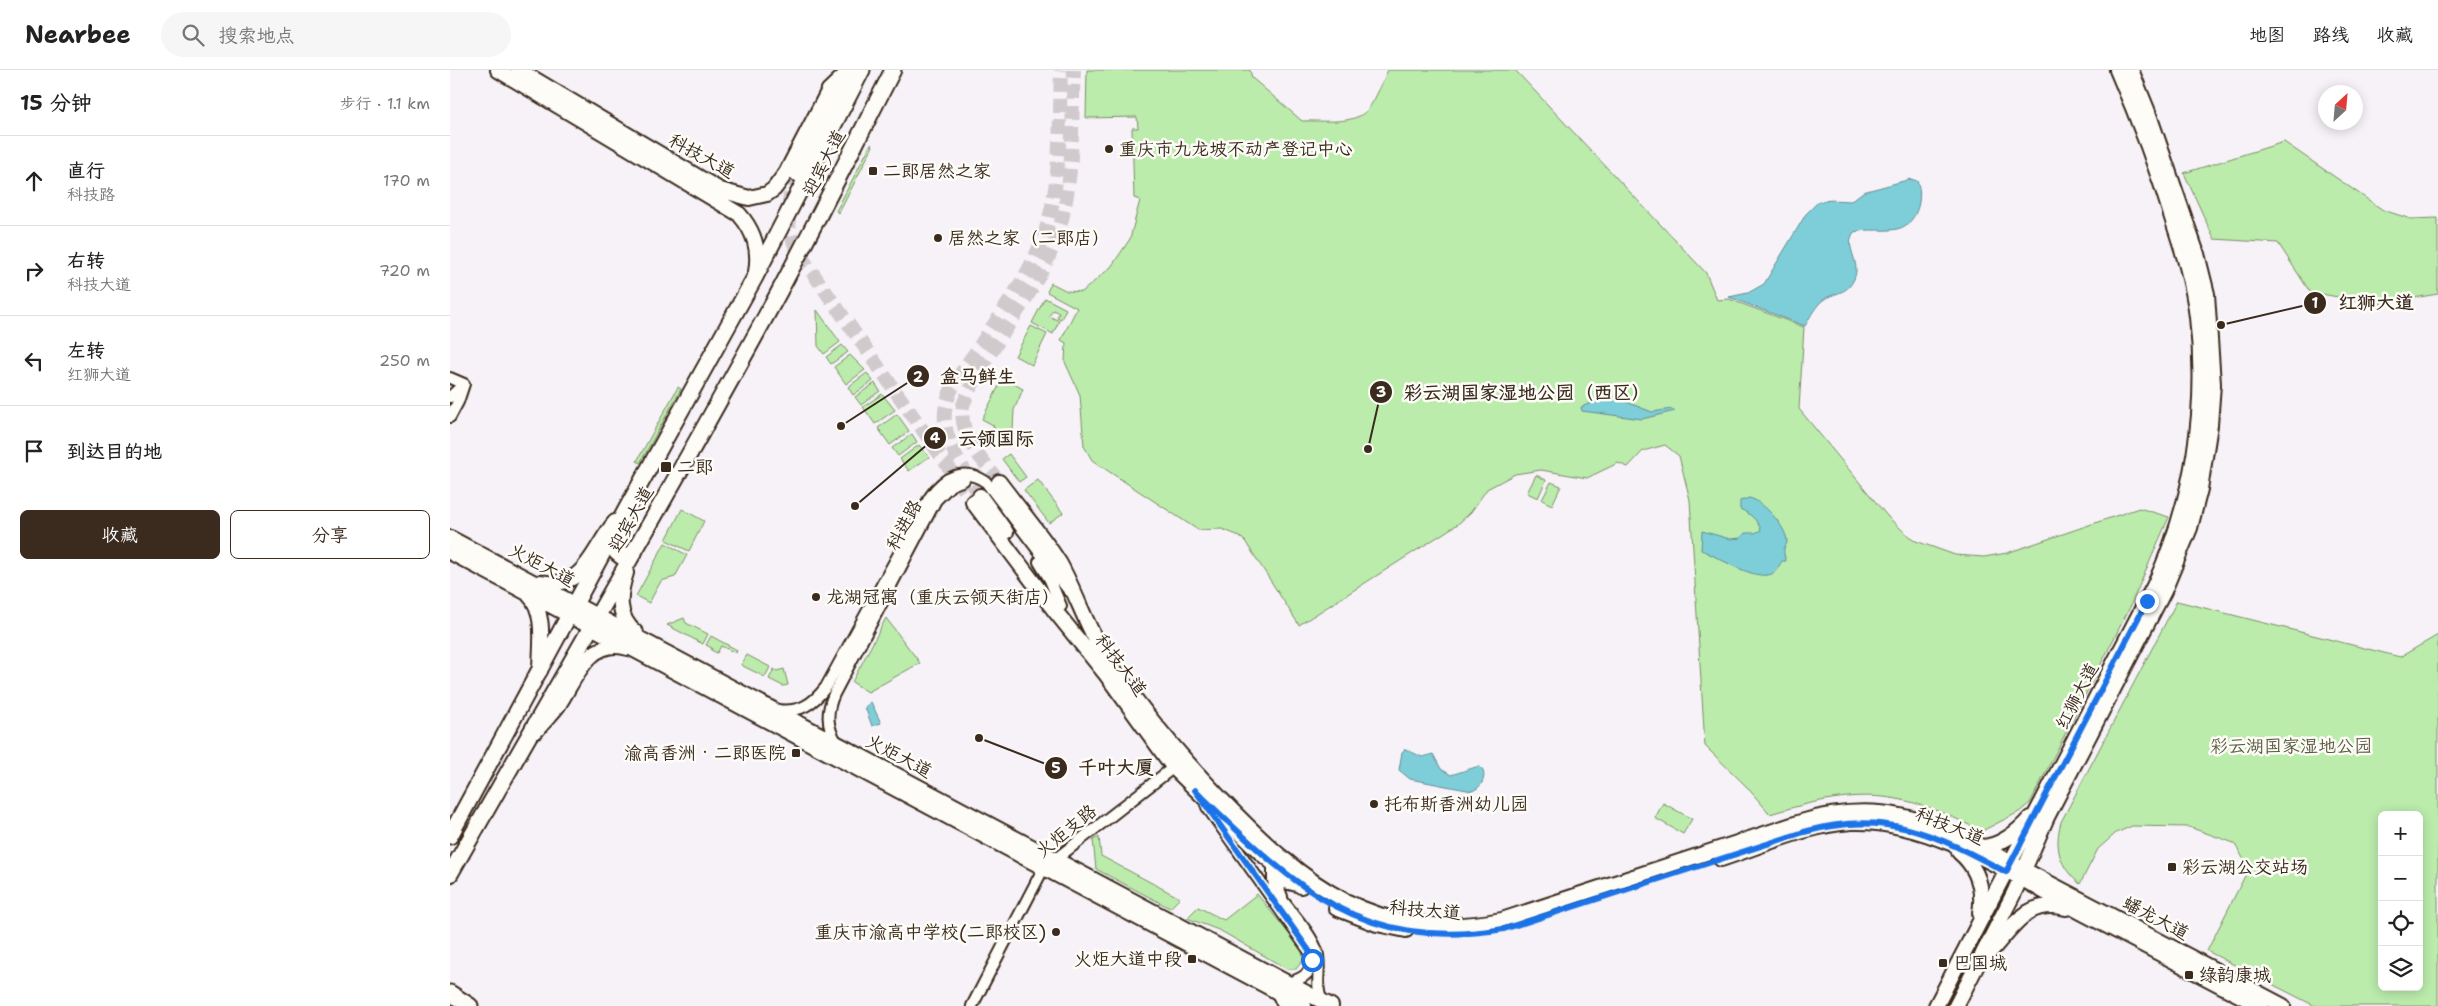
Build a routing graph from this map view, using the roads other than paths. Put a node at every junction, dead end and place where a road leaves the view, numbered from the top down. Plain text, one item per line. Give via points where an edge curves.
1 (498, 70) edge
2 (519, 70) edge
3 (851, 70) edge
4 (862, 70) edge
5 (892, 70) edge
6 (2117, 70) edge
7 (2131, 70) edge
8 (797, 174) tunnel mouth
9 (755, 277) junction
10 (450, 378) edge
11 (464, 384) junction
12 (450, 397) edge
13 (450, 417) edge
14 (999, 482) tunnel mouth
15 (628, 506) junction
16 (619, 524) junction
17 (450, 538) edge
18 (450, 552) edge
19 (634, 553) junction
20 (527, 585) junction
21 (1077, 602) junction
22 (1061, 606) junction
23 (573, 609) junction
24 (594, 621) junction
25 (646, 649) junction
26 (540, 672) junction
27 (1105, 673) junction
28 (826, 687) junction
29 (831, 699) junction
30 (772, 710) junction
31 (523, 744) junction
32 (838, 745) junction
33 (2069, 753) junction
34 (1178, 764) junction
35 (1195, 790) junction
36 (450, 836) edge
37 (1949, 843) junction
38 (1268, 846) junction
39 (1979, 847) junction
40 (1049, 864) junction
41 (1274, 864) junction
42 (2008, 867) junction
43 (450, 874) edge
44 (2022, 874) junction
45 (1301, 886) junction
46 (1280, 897) junction
47 (2080, 911) junction
48 (1977, 926) junction
49 (1977, 965) junction
50 (1967, 986) junction
51 (1282, 987) junction
52 (450, 993) edge
53 (450, 997) edge
54 (1326, 1004) edge
55 (469, 1006) edge
56 (972, 1006) edge
57 (1283, 1006) edge
58 (1304, 1006) edge
59 (1936, 1006) edge
60 (1956, 1006) edge
61 (1963, 1006) edge
62 (2260, 1006) edge
63 (2283, 1006) edge

1 - 9 main road, 科技大道 via 738,214 749,226 757,245
2 - 3 main road, 科技大道 via 720,190 749,198 767,194 780,182 829,90
3 - 8 main road, 科技大道
4 - 9 highway, 迎宾大道
5 - 19 highway, 迎宾大道 via 779,290
6 - 33 main road, 红狮大道 via 2138,118 2189,275 2201,359 2198,425 2188,486 2167,557
7 - 44 main road, 红狮大道 via 2202,273 2213,362 2208,440 2192,519 2174,568 2047,817
9 - 15 highway, 迎宾大道
10 - 11 street
11 - 12 street
11 - 13 street
14 - 21 main road, 科技大道 via 1056,559
15 - 16 highway, 迎宾大道
15 - 20 main road via 579,574 555,584
16 - 19 highway via 615,544 617,553 622,557
16 - 23 highway, 迎宾大道
17 - 20 main road, 火炬大道
18 - 20 main road, 火炬大道
19 - 24 highway, 迎宾大道
19 - 25 main road via 621,587 621,610 626,623
20 - 23 main road, 火炬大道
20 - 26 main road via 539,617
21 - 28 street via 991,487 975,476 954,476 942,482 930,497
21 - 34 main road, 科技大道 via 1104,654
22 - 27 main road
22 - 27 main road, 科技大道 via 976,499
22 - 29 street, 科进路 via 1042,566 987,491 973,482 956,482 936,500
23 - 24 main road, 火炬大道
23 - 26 highway, 迎宾大道
24 - 25 main road, 火炬大道
24 - 31 highway, 迎宾大道
25 - 30 main road, 火炬大道
25 - 31 main road via 614,646 589,657 559,705
25 - 40 main road, 火炬大道
26 - 31 highway via 548,673 551,680
26 - 36 highway, 迎宾大道
27 - 34 main road, 科技大道
28 - 29 street via 817,708 824,710
28 - 30 street via 801,709
29 - 32 street, 科进路 via 829,728
30 - 32 main road, 火炬大道
31 - 43 highway, 迎宾大道
32 - 40 main road, 火炬大道
33 - 39 main road via 2025,823 1993,846
33 - 42 main road, 红狮大道
34 - 35 main road, 科技大道
34 - 38 main road, 科技大道
34 - 40 street, 火炬支路
35 - 41 main road, 科技大道
35 - 51 street via 1310,952 1310,973
37 - 42 main road, 科技大道
37 - 45 main road, 科技大道 via 1900,826 1851,822 1828,825 1522,924 1469,933 1417,932 1377,924 1340,910
37 - 48 main road via 1968,861 1981,886 1982,902
38 - 39 main road, 科技大道 via 1314,884 1344,902 1399,920 1436,925 1486,923 1519,916 1827,814 1850,811 1902,816
38 - 41 street
39 - 42 main road, 科技大道
40 - 51 main road, 火炬大道
40 - 56 street, 火炬支路
41 - 45 main road, 科技大道
41 - 46 street via 1273,885
42 - 44 main road, 蟠龙大道
42 - 48 main road, 红狮大道
44 - 47 main road, 蟠龙大道
44 - 49 main road, 红狮大道
44 - 63 main road, 蟠龙大道
45 - 46 main road via 1281,881 1277,886
46 - 54 street via 1317,952 1318,990
47 - 49 main road via 2046,905 2029,910
47 - 62 main road, 蟠龙大道
48 - 59 main road, 红狮大道
49 - 50 main road, 红狮大道
50 - 60 main road, 红狮大道
50 - 61 street
51 - 54 main road, 火炬大道
51 - 57 street
51 - 58 main road, 火炬大道
52 - 55 highway
53 - 55 main road

